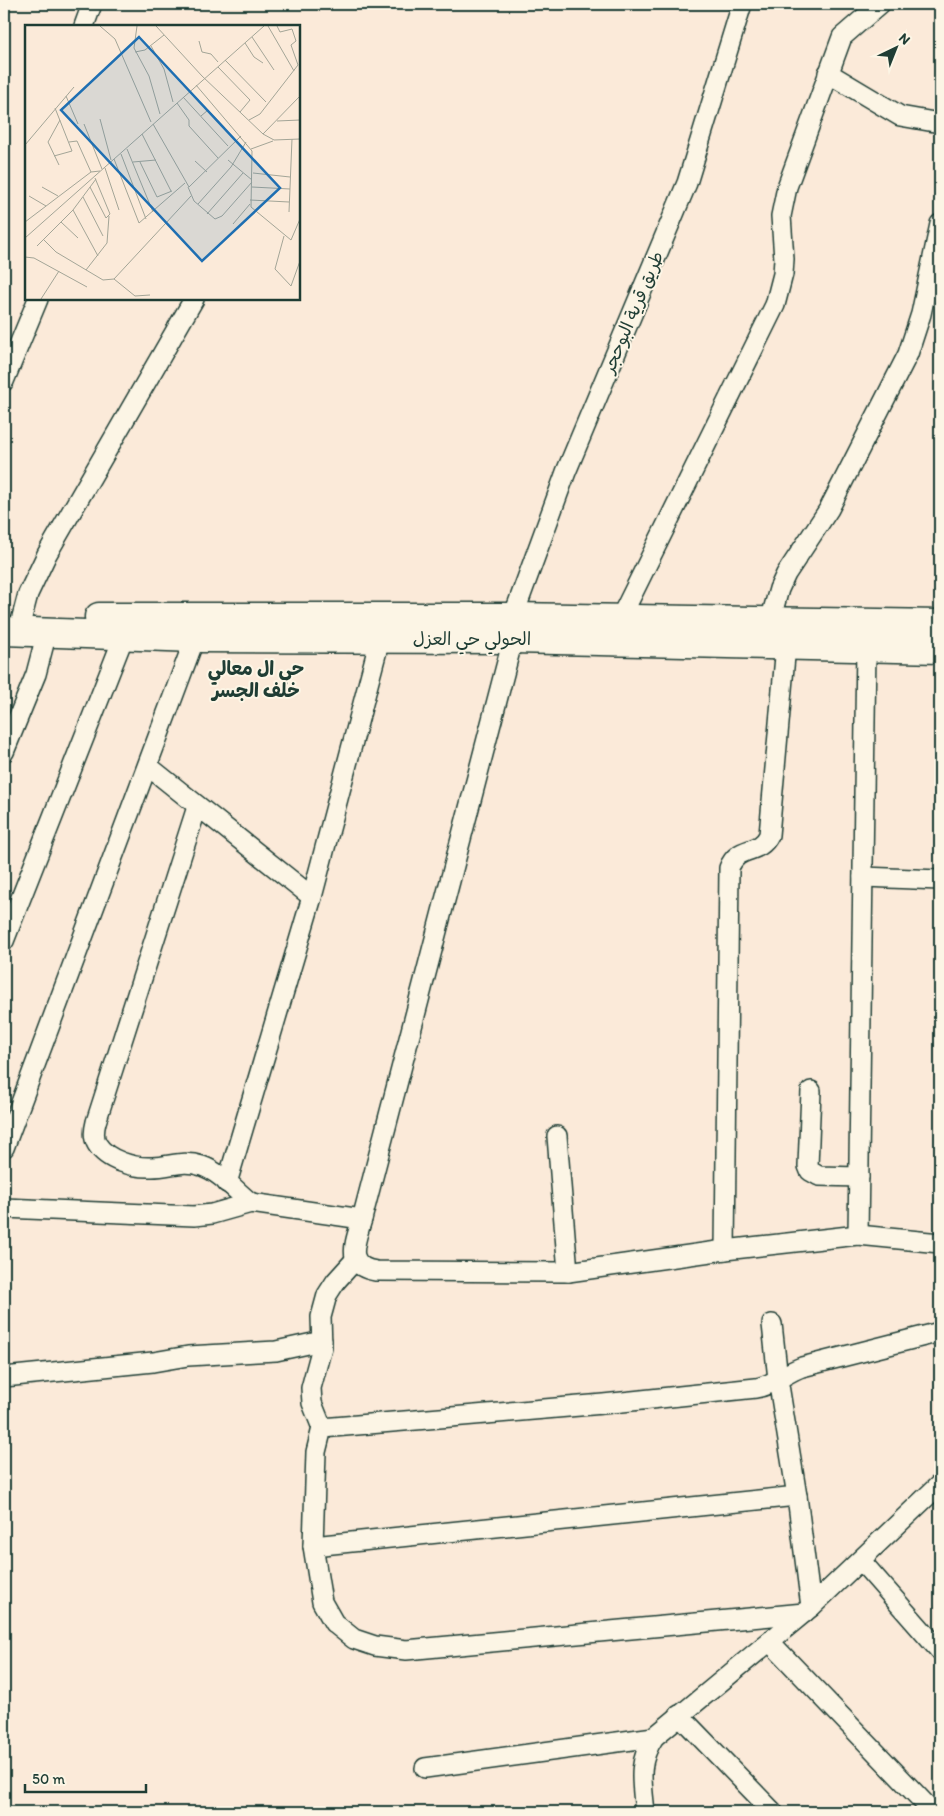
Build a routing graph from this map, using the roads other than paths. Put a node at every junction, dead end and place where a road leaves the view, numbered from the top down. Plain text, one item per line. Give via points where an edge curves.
1 (92, 4) edge
2 (742, 4) edge
3 (880, 4) edge
4 (84, 25) edge
5 (828, 73) junction
6 (940, 123) edge
7 (940, 224) edge
8 (38, 300) edge
9 (193, 300) edge
10 (4, 382) edge
11 (620, 619) junction
12 (770, 621) junction
13 (10, 622) edge
14 (940, 624) edge
15 (513, 628) junction
16 (48, 632) junction
17 (124, 636) junction
18 (195, 638) junction
19 (380, 639) junction
20 (786, 645) junction
21 (866, 647) junction
22 (940, 649) edge
23 (4, 752) edge
24 (148, 766) junction
25 (197, 807) junction
26 (863, 877) junction
27 (940, 880) edge
28 (312, 897) junction
29 (4, 941) edge
30 (812, 1091) dead end
31 (557, 1136) dead end
32 (4, 1148) edge
33 (859, 1177) junction
34 (227, 1183) junction
35 (251, 1203) junction
36 (4, 1208) edge
37 (362, 1219) junction
38 (858, 1235) junction
39 (940, 1243) edge
40 (725, 1250) junction
41 (355, 1260) junction
42 (568, 1272) junction
43 (772, 1324) dead end
44 (940, 1332) edge
45 (322, 1341) junction
46 (4, 1377) edge
47 (778, 1379) junction
48 (322, 1428) junction
49 (940, 1484) edge
50 (797, 1496) junction
51 (313, 1546) junction
52 (861, 1561) junction
53 (807, 1610) junction
54 (770, 1642) junction
55 (940, 1651) edge
56 (679, 1716) junction
57 (654, 1737) junction
58 (425, 1768) dead end
59 (645, 1812) edge
60 (773, 1812) edge
61 (933, 1812) edge

1 - 4 street
2 - 15 street, طريق قرية البوحجر via 687,183 566,472
3 - 5 street via 842,37
5 - 6 street via 900,116
5 - 11 street via 783,201 783,274 775,305
7 - 12 street via 921,314 908,354 829,509 786,574
8 - 10 street
9 - 13 street
11 - 12 highway, الحولي حي العزل
11 - 15 highway, الحولي حي العزل
12 - 14 highway, الحولي حي العزل
13 - 15 highway, الحولي حي العزل
13 - 16 highway, الحولي حي العزل
15 - 19 highway, الحولي حي العزل
15 - 20 highway, الحولي حي العزل
15 - 37 street, طريق قرية البوحجر
16 - 17 highway, الحولي حي العزل
16 - 23 street via 36,674
17 - 18 highway, الحولي حي العزل
17 - 29 street
18 - 19 highway, الحولي حي العزل
18 - 24 street
19 - 28 street
20 - 21 highway, الحولي حي العزل
20 - 40 street via 769,835 760,847 737,854 729,868
21 - 22 highway, الحولي حي العزل
21 - 26 street
24 - 25 street
24 - 32 street
25 - 28 street
25 - 34 street via 94,1133 104,1152 128,1164 152,1168 175,1163 194,1164 210,1170
26 - 27 street
26 - 33 street
28 - 34 street
30 - 33 street via 810,1171 819,1176
31 - 42 street
33 - 38 street
34 - 35 street
35 - 36 street via 194,1216
35 - 37 street
37 - 41 street, طريق قرية البوحجر via 353,1252
38 - 39 street
38 - 40 street
40 - 42 street
41 - 42 street via 360,1266 376,1271
41 - 45 street via 327,1295 321,1317
43 - 47 street
44 - 47 street via 802,1367
45 - 46 street via 276,1351 188,1356
45 - 48 street via 311,1395
47 - 48 street via 766,1386 718,1392
47 - 50 street
48 - 51 street via 316,1452
49 - 52 street
50 - 51 street
50 - 53 street
51 - 53 street via 322,1602 334,1623 354,1638 390,1649
52 - 53 street
52 - 55 street
53 - 54 street
54 - 56 street
54 - 61 street
56 - 57 street
56 - 60 street
57 - 58 street
57 - 59 street via 642,1763

